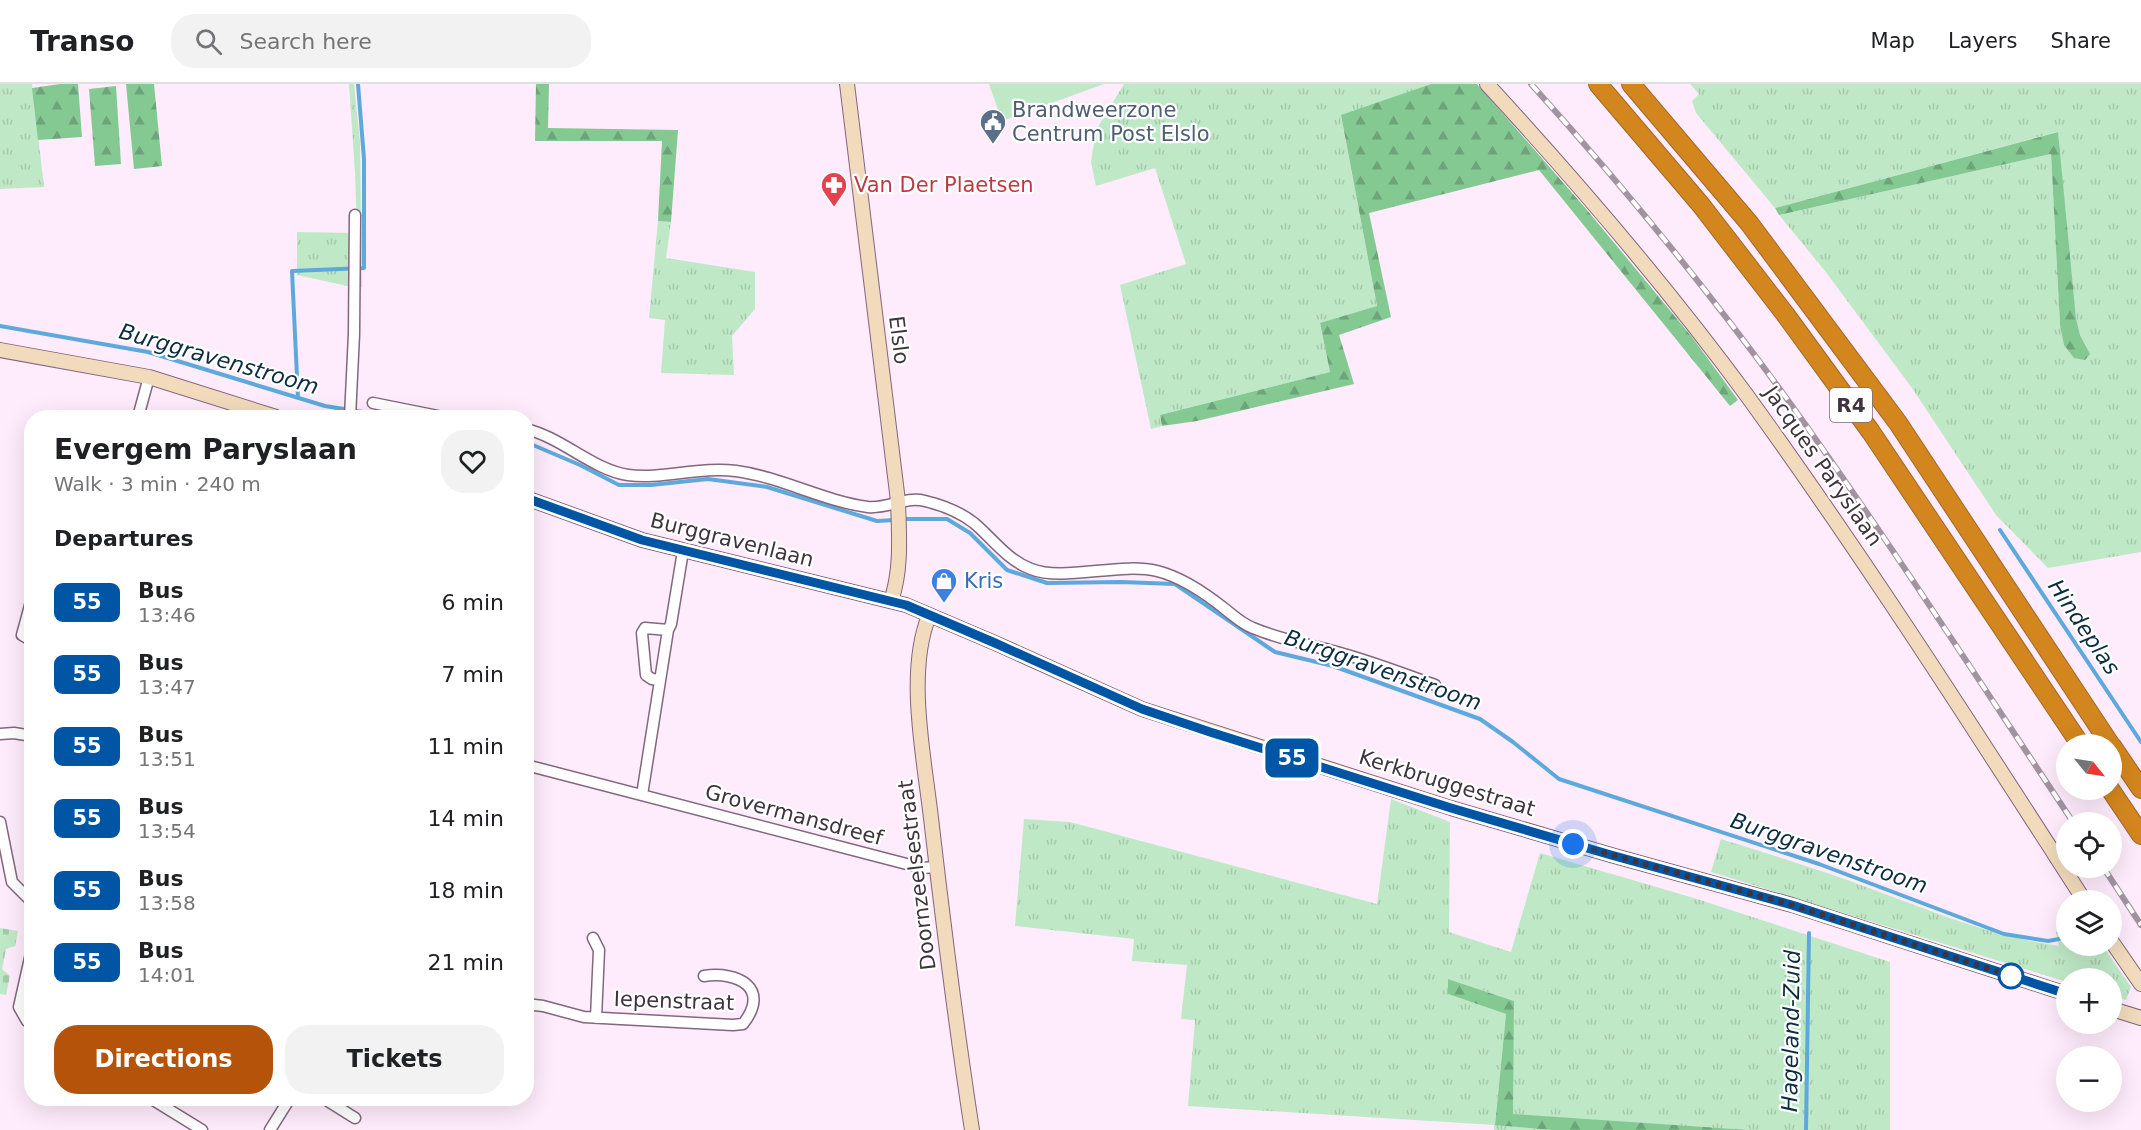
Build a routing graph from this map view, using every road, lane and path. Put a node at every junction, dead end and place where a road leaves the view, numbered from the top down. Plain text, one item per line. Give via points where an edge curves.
1 (847, 84) edge
2 (1487, 84) edge
3 (1598, 84) edge
4 (1631, 84) edge
5 (355, 215) dead end
6 (0, 350) edge
7 (149, 378) junction
8 (373, 403) dead end
9 (140, 410) edge
10 (253, 410) edge
11 (350, 410) edge
12 (408, 410) edge
13 (534, 432) edge
14 (534, 501) edge
15 (899, 505) junction
16 (682, 551) junction
17 (891, 601) junction
18 (929, 616) junction
19 (668, 630) junction
20 (660, 680) junction
21 (1435, 685) dead end
22 (0, 734) edge
23 (2073, 734) edge
24 (2104, 734) edge
25 (24, 735) edge
26 (2122, 761) edge
27 (534, 767) edge
28 (2141, 789) edge
29 (642, 795) junction
30 (2117, 800) edge
31 (0, 822) edge
32 (2141, 835) edge
33 (936, 867) junction
34 (2078, 890) edge
35 (24, 894) edge
36 (593, 938) dead end
37 (2122, 956) edge
38 (704, 976) dead end
39 (2141, 984) edge
40 (24, 985) edge
41 (2056, 990) edge
42 (534, 1005) edge
43 (2122, 1012) edge
44 (24, 1015) edge
45 (596, 1018) junction
46 (2141, 1018) edge
47 (163, 1106) edge
48 (285, 1106) edge
49 (336, 1106) edge
50 (355, 1118) dead end
51 (202, 1130) edge
52 (270, 1130) edge
53 (972, 1130) edge

1 - 15 main road, Elslo
2 - 34 main road, Jacques Paryslaan via 1635,254 1747,397 1867,568
3 - 23 highway, R4 via 1701,205 1785,314 1870,432
4 - 24 highway, R4 via 1749,223 1898,423
5 - 11 street
6 - 7 main road
7 - 9 street
7 - 10 main road
8 - 12 street
13 - 15 street via 629,476 734,471 864,506
14 - 16 main road, Burggravenlaan
15 - 17 main road, Elslo via 897,580
15 - 21 street via 923,500 954,511 1032,570 1061,573 1132,568 1162,572 1179,578 1243,623 1267,634 1354,657
16 - 17 main road, Burggravenlaan
16 - 19 street
17 - 18 main road, Burggravenlaan
18 - 33 main road, Doornzeelsestraat via 917,670
18 - 41 main road, Kerkbruggestraat via 1142,709 1210,732 1451,808 1792,905
19 - 20 street
19 - 20 street via 645,628 642,633 646,675
20 - 29 street
22 - 25 street
26 - 28 highway, R4
27 - 29 street, Grovermansdreef
29 - 33 street, Grovermansdreef via 922,868
30 - 32 highway
31 - 35 street via 12,882
33 - 53 main road, Doornzeelsestraat
36 - 45 street, Iepenstraat via 599,950
37 - 39 main road
38 - 45 street, Iepenstraat via 719,973 748,985 753,1004 743,1024
40 - 44 street via 19,1007
42 - 45 street
43 - 46 main road
47 - 51 street
48 - 52 street
49 - 50 street

